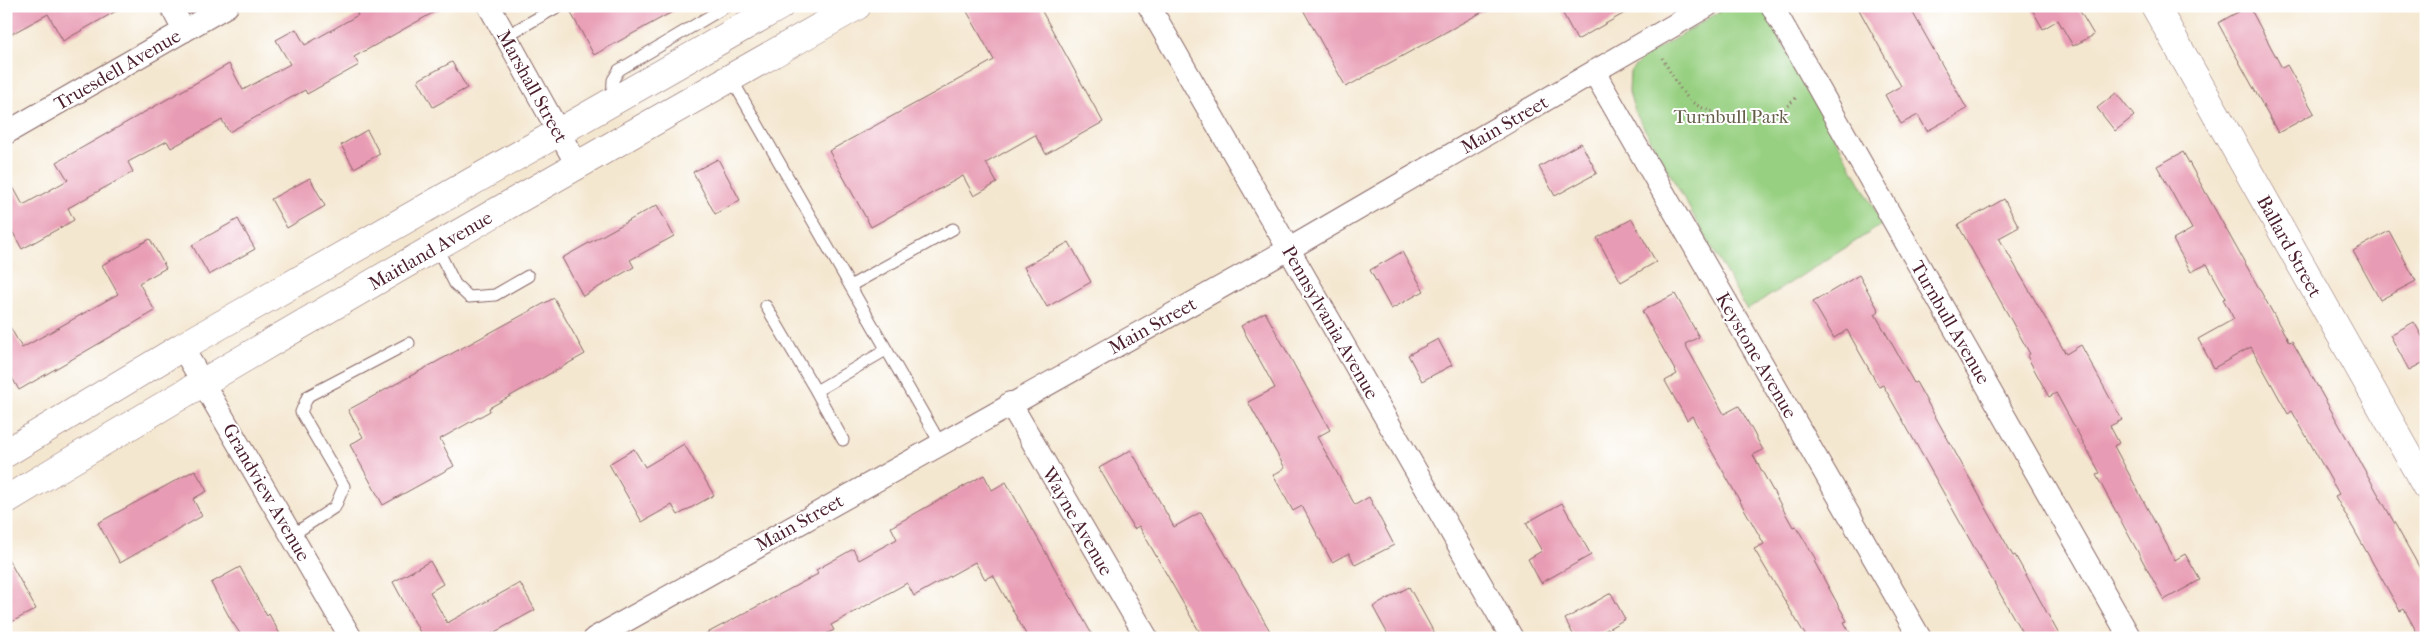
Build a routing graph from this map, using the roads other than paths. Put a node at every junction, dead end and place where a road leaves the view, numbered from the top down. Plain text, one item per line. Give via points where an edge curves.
1 (171, 6) edge
2 (227, 6) edge
3 (489, 6) edge
4 (559, 6) edge
5 (727, 6) edge
6 (780, 6) edge
7 (858, 6) edge
8 (1149, 6) edge
9 (1708, 6) edge
10 (1772, 6) edge
11 (2155, 6) edge
12 (184, 31) junction
13 (506, 36) junction
14 (1594, 72) junction
15 (731, 78) junction
16 (612, 101) junction
17 (558, 131) junction
18 (6, 133) edge
19 (577, 165) junction
20 (953, 229) dead end
21 (436, 246) junction
22 (1289, 249) junction
23 (528, 276) dead end
24 (850, 286) junction
25 (766, 306) dead end
26 (409, 343) dead end
27 (182, 347) junction
28 (886, 350) junction
29 (202, 381) junction
30 (816, 391) junction
31 (1010, 403) junction
32 (843, 440) dead end
33 (940, 443) junction
34 (6, 453) edge
35 (2426, 486) edge
36 (6, 500) edge
37 (292, 535) junction
38 (351, 638) edge
39 (595, 638) edge
40 (1147, 638) edge
41 (1512, 638) edge
42 (1920, 638) edge
43 (2130, 638) edge

1 - 12 street
2 - 12 street, Truesdell Avenue
3 - 13 street, Marshall Street
4 - 13 lane
5 - 16 lane via 619,70 613,80
6 - 16 main road, Maitland Avenue
7 - 15 main road, Maitland Avenue
8 - 22 street, Pennsylvania Avenue
9 - 14 street, Main Street
10 - 43 street, Turnbull Avenue
11 - 35 main road, Ballard Street
12 - 18 street, Truesdell Avenue
13 - 17 street, Marshall Street
14 - 22 street, Main Street
14 - 42 street, Keystone Avenue
15 - 19 main road, Maitland Avenue
15 - 24 lane
16 - 17 main road, Maitland Avenue
17 - 19 street, Marshall Street
17 - 27 main road, Maitland Avenue
19 - 21 main road, Maitland Avenue
20 - 24 lane
21 - 23 lane via 455,284 469,297 495,295
21 - 29 main road, Maitland Avenue
22 - 31 street, Main Street
22 - 41 street, Pennsylvania Avenue
24 - 28 lane
25 - 30 lane
26 - 37 lane via 308,396 300,412 344,486 335,507
27 - 29 street, Grandview Avenue
27 - 34 main road, Maitland Avenue
28 - 30 lane
28 - 33 lane
29 - 36 main road, Maitland Avenue
29 - 37 street, Grandview Avenue
30 - 32 lane
31 - 33 street, Main Street
31 - 40 street, Wayne Avenue
33 - 39 street, Main Street
37 - 38 street, Grandview Avenue

